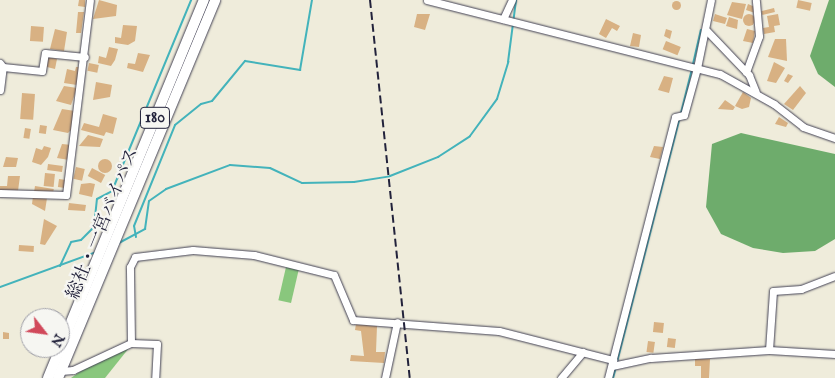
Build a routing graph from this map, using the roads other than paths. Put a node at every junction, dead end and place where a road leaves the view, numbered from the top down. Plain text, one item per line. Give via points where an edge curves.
1 (90, 0) edge
2 (204, 0) edge
3 (214, 0) edge
4 (427, 0) edge
5 (512, 0) edge
6 (711, 0) edge
7 (756, 0) edge
8 (505, 20) junction
9 (708, 31) junction
10 (85, 57) junction
11 (2, 65) edge
12 (695, 67) junction
13 (746, 72) junction
14 (0, 90) edge
15 (756, 93) junction
16 (835, 138) edge
17 (0, 193) edge
18 (835, 276) edge
19 (397, 322) junction
20 (131, 343) junction
21 (769, 350) junction
22 (583, 352) junction
23 (835, 354) edge
24 (614, 365) junction
25 (54, 376) edge
26 (155, 378) edge
27 (385, 378) edge
28 (561, 378) edge
29 (608, 378) edge

1 - 10 street
2 - 25 highway, 総社・一宮バイパス / 180 via 106,236
3 - 25 highway, 総社・一宮バイパス / 180 via 108,257
4 - 8 street
5 - 8 street
6 - 9 street
7 - 13 street via 759,36
8 - 12 street
9 - 12 street
9 - 13 street
10 - 11 street via 46,53 42,71
10 - 17 street via 66,195
11 - 14 street
12 - 15 street via 729,77
12 - 24 street
13 - 15 street
15 - 16 street via 803,127
18 - 21 street via 801,289 773,291
19 - 20 street via 353,320 334,275 254,255 161,252 140,254 130,267
19 - 22 street via 499,331
19 - 27 street
20 - 25 street
20 - 26 street via 157,344
21 - 23 street
21 - 24 street via 651,358
22 - 24 street
22 - 28 street
24 - 29 street

